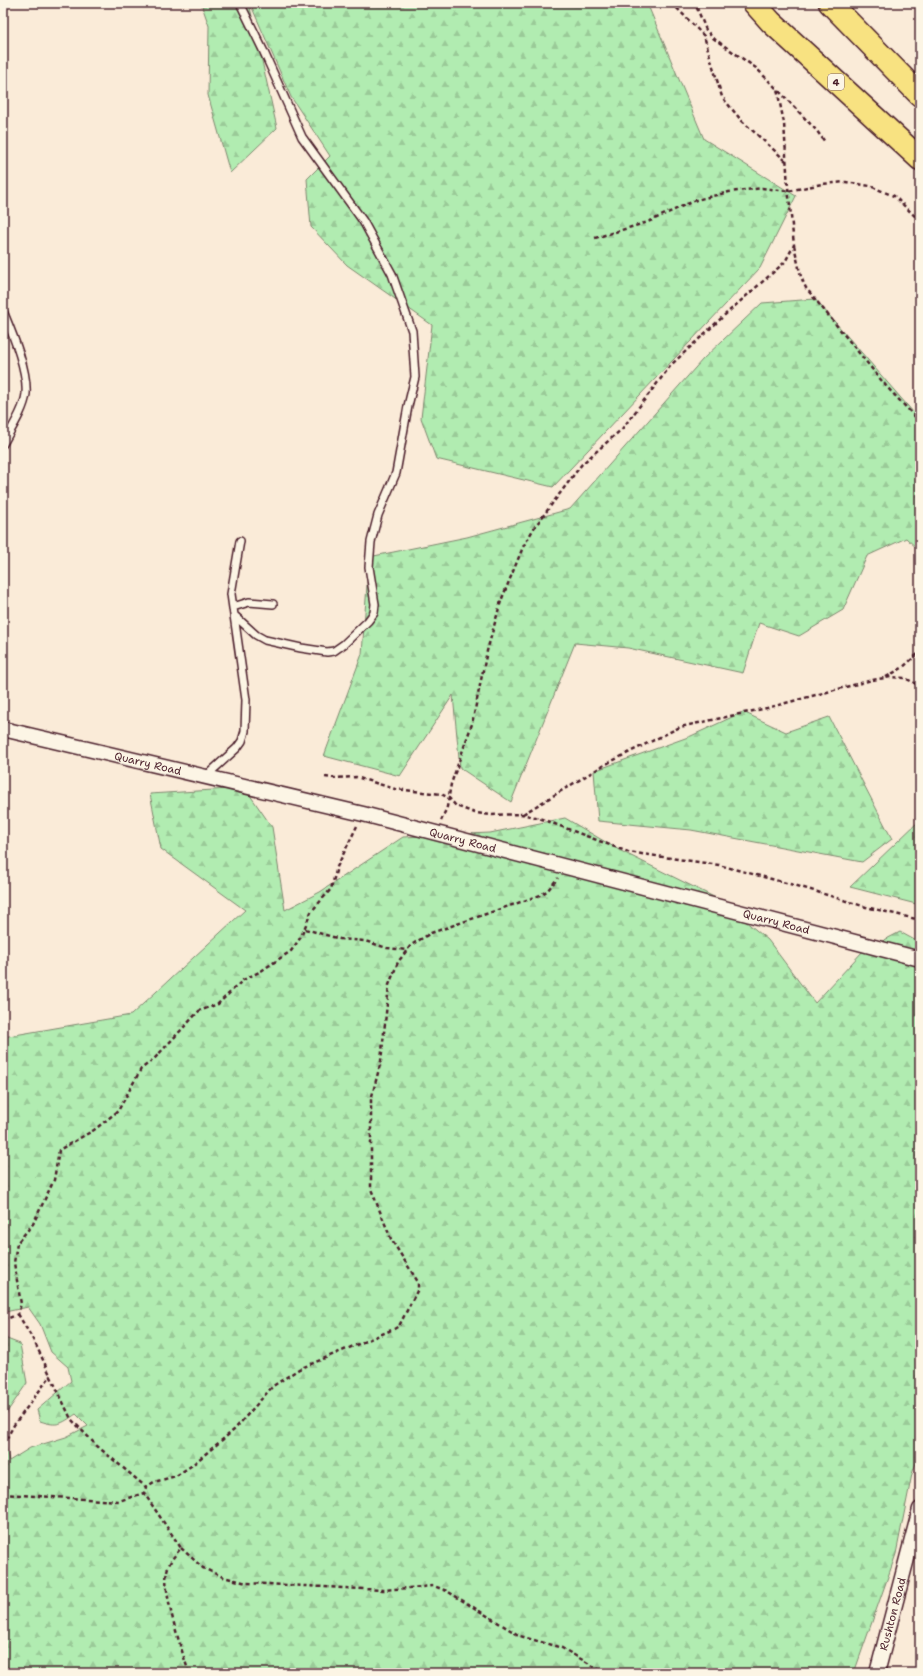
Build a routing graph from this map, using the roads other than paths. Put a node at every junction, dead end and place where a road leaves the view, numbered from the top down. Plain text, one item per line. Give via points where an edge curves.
1 (240, 3) edge
2 (754, 3) edge
3 (830, 3) edge
4 (920, 95) edge
5 (920, 159) edge
6 (3, 311) edge
7 (3, 444) edge
8 (240, 541) dead end
9 (273, 604) dead end
10 (233, 607) junction
11 (234, 616) junction
12 (3, 729) edge
13 (205, 777) junction
14 (920, 959) edge
15 (920, 1509) edge
16 (877, 1673) edge

1 - 11 lane via 302,137 363,221 392,274 412,331 415,377 396,473 378,515 371,542 369,567 375,604 374,613 368,621 344,644 334,651 327,652 266,640
2 - 5 highway, 4 via 771,22
3 - 4 highway
6 - 7 lane via 21,360 26,394
8 - 10 lane via 233,579
9 - 10 lane via 249,602
10 - 11 lane
11 - 13 lane via 246,700 245,731 237,748
12 - 13 street, Quarry Road
13 - 14 street, Quarry Road via 363,814 562,868 757,915
15 - 16 street, Rushton Road

